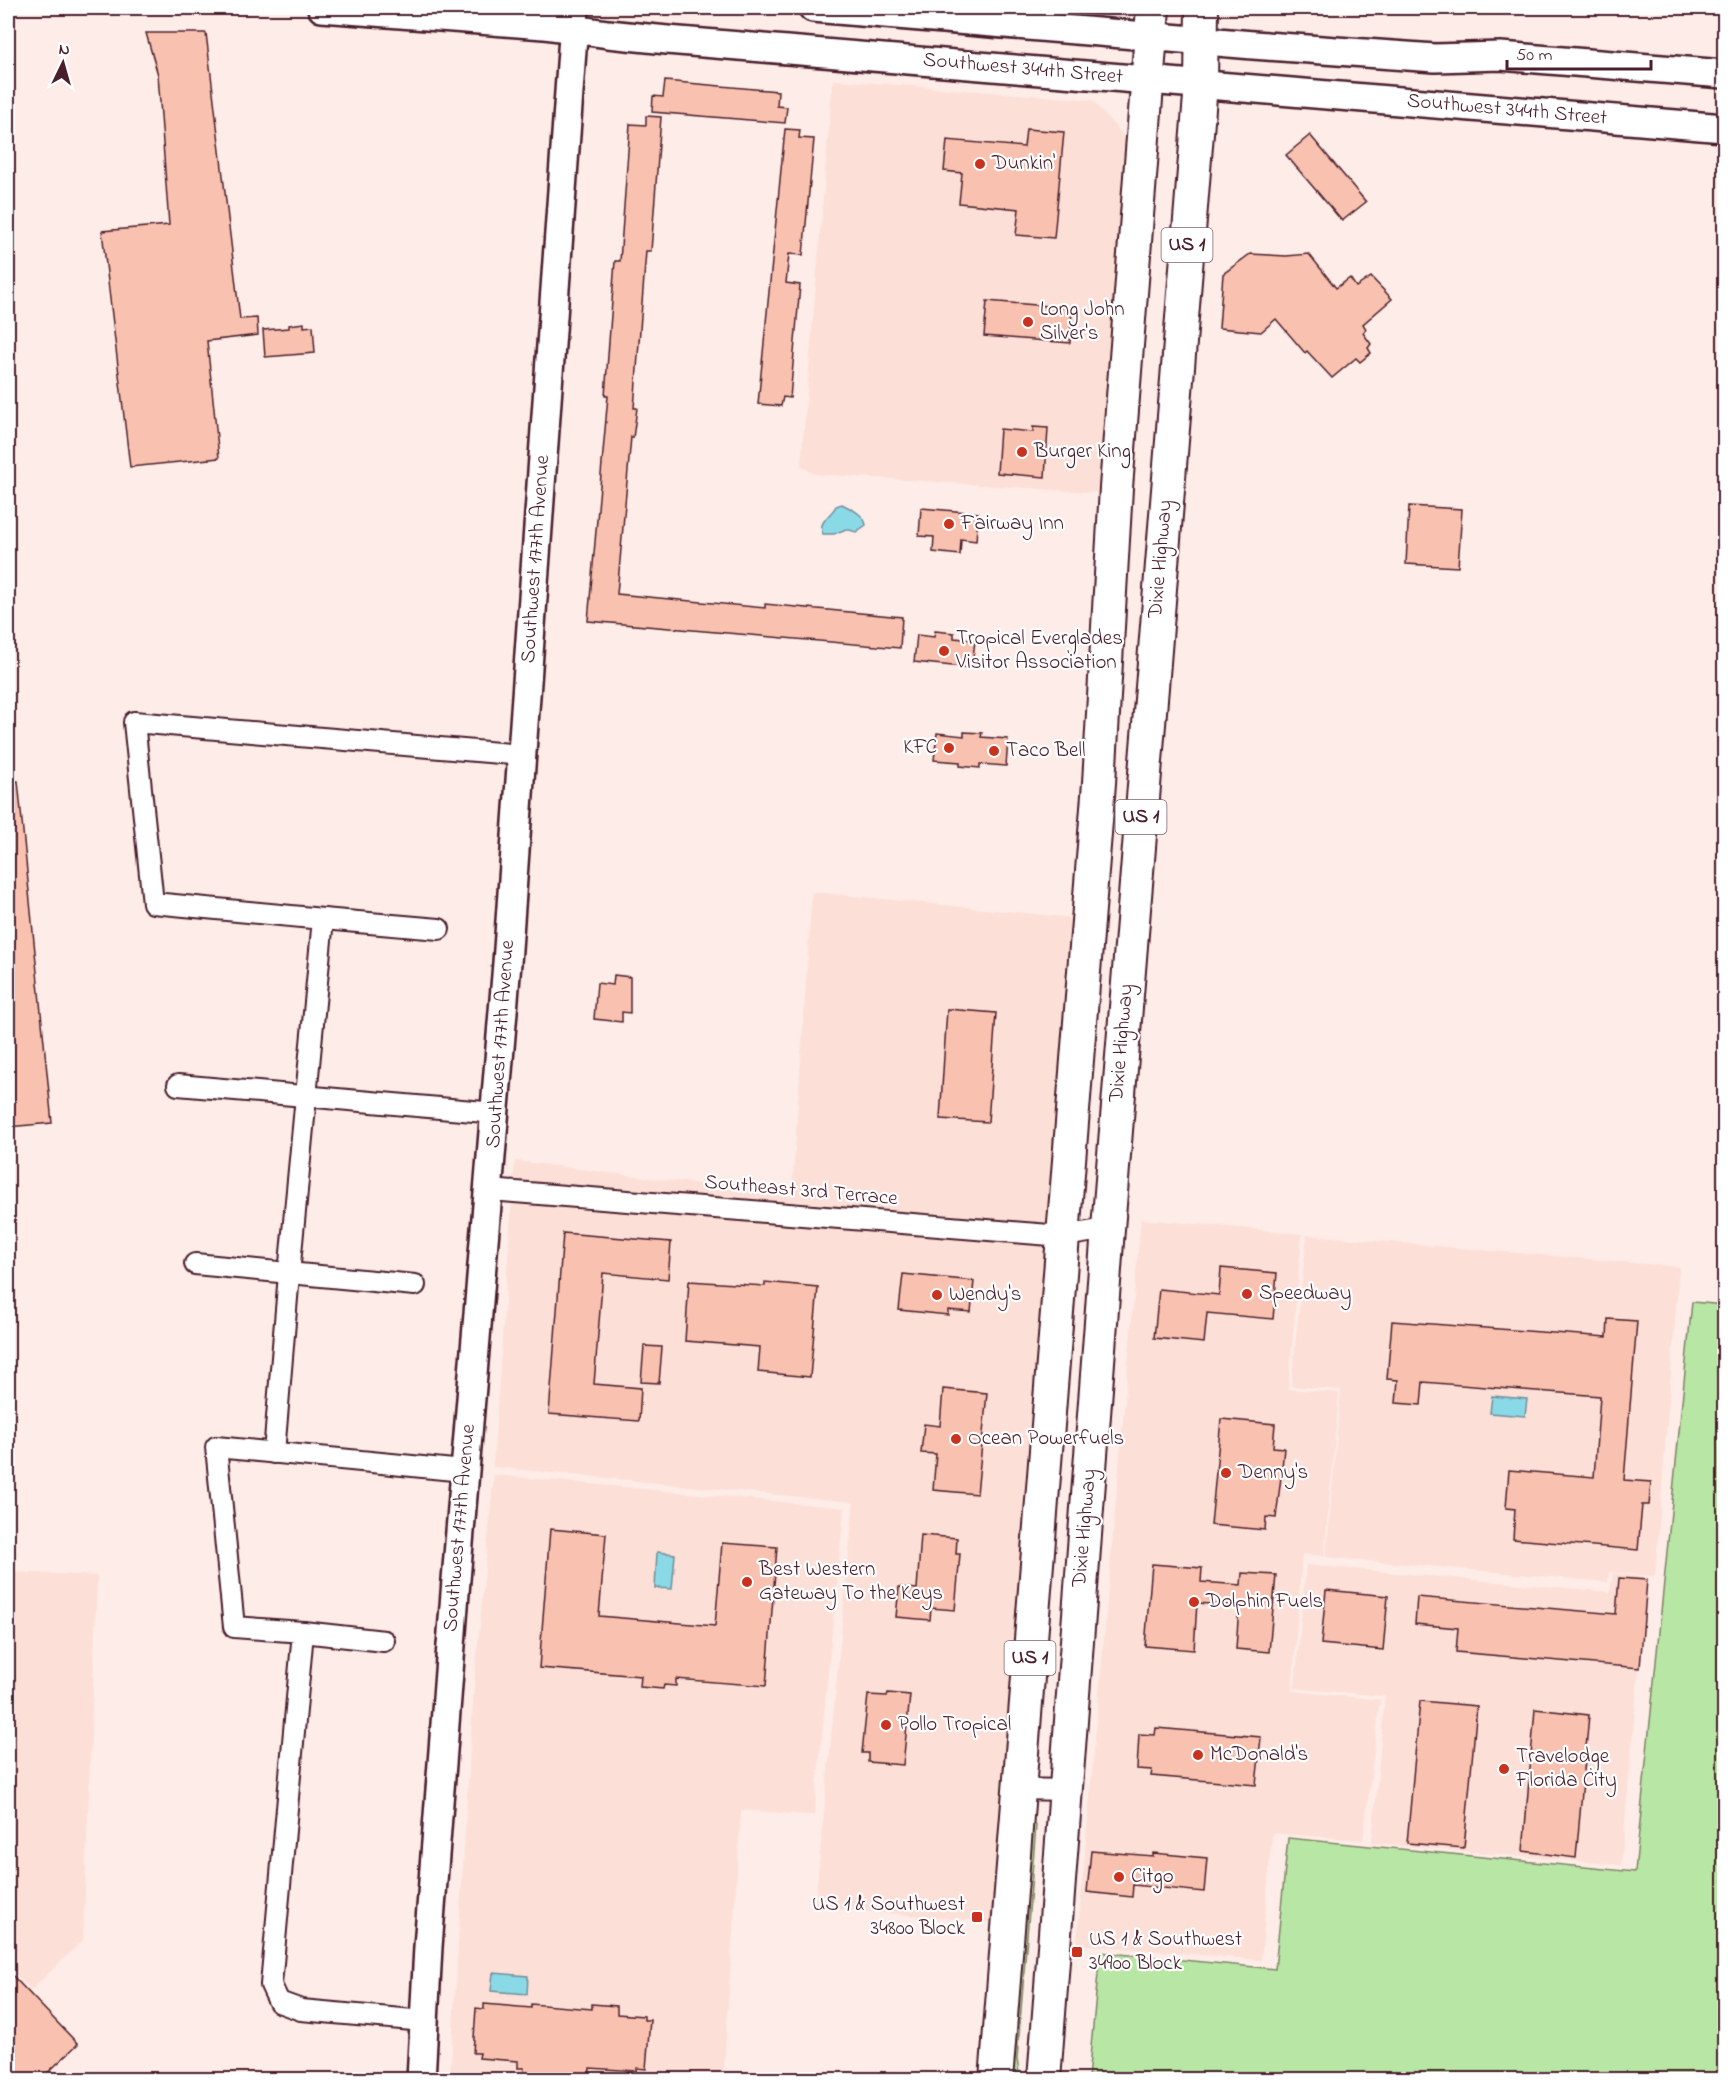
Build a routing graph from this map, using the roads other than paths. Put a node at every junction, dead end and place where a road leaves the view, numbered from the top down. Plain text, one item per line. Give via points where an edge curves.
1 (322, 8) edge
2 (813, 8) edge
3 (1202, 8) edge
4 (574, 18) edge
5 (1152, 22) edge
6 (1202, 41) junction
7 (1725, 74) edge
8 (1149, 80) junction
9 (1201, 84) junction
10 (1725, 128) edge
11 (522, 755) junction
12 (323, 919) junction
13 (439, 929) dead end
14 (178, 1085) dead end
15 (305, 1096) junction
16 (496, 1113) junction
17 (490, 1190) junction
18 (1107, 1229) junction
19 (1063, 1236) junction
20 (195, 1264) dead end
21 (289, 1274) junction
22 (415, 1285) dead end
23 (274, 1453) junction
24 (465, 1471) junction
25 (303, 1632) junction
26 (384, 1641) dead end
27 (1020, 1789) junction
28 (1065, 1790) junction
29 (424, 2021) junction
30 (421, 2079) edge
31 (996, 2079) edge
32 (1044, 2079) edge

1 - 4 main road, Southwest 344th Street via 544,25
2 - 5 main road, Southwest 344th Street
3 - 6 highway, Dixie Highway / US 1
4 - 8 main road, Southwest 344th Street via 667,40
4 - 11 main road, Southwest 177th Avenue
5 - 6 main road, Southwest 344th Street
5 - 8 highway, Dixie Highway / US 1
6 - 7 main road, Southwest 344th Street via 1435,58 1500,56
6 - 9 highway, Dixie Highway / US 1
8 - 9 main road, Southwest 344th Street
8 - 19 highway, Dixie Highway / US 1
9 - 10 main road, Southwest 344th Street
9 - 18 highway, Dixie Highway / US 1
11 - 12 street via 134,722 153,903
11 - 16 main road, Southwest 177th Avenue
12 - 13 street
12 - 15 street
14 - 15 street
15 - 16 street
15 - 21 street
16 - 17 main road, Southwest 177th Avenue
17 - 19 street, Southeast 3rd Terrace
17 - 24 main road, Southwest 177th Avenue
18 - 19 street, Southeast 3rd Terrace
18 - 28 highway, Dixie Highway / US 1
19 - 27 highway, Dixie Highway / US 1
20 - 21 street
21 - 22 street
21 - 23 street
23 - 24 street
23 - 25 street via 216,1447 234,1627
24 - 29 main road, Southwest 177th Avenue
25 - 26 street
25 - 29 street via 271,1985 279,2002 301,2010
27 - 28 street
27 - 31 highway, Dixie Highway / US 1
28 - 32 highway, Dixie Highway / US 1
29 - 30 main road, Southwest 177th Avenue

